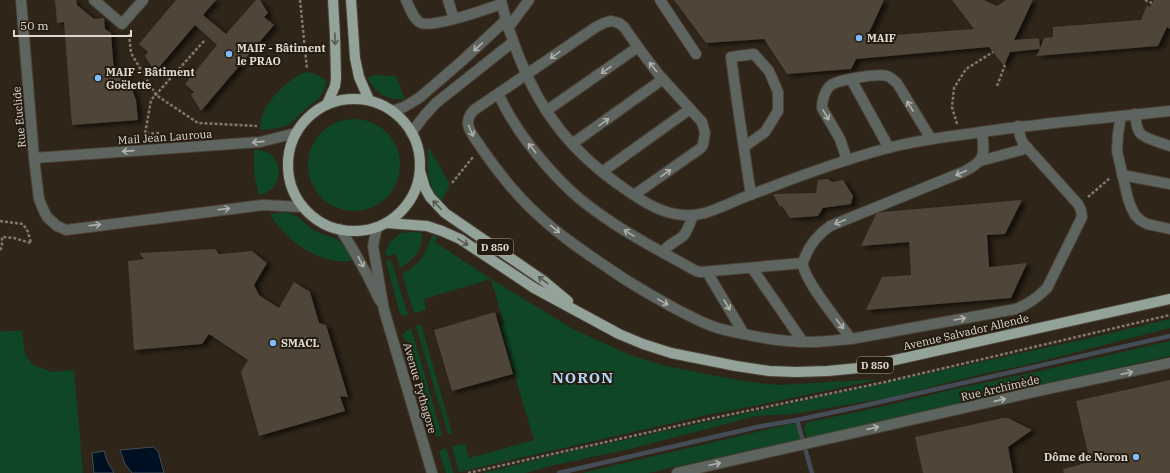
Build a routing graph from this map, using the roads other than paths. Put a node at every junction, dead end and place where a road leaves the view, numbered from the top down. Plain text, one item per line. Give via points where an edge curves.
1 (21, 0) edge
2 (94, 0) edge
3 (143, 0) edge
4 (332, 0) edge
5 (351, 0) edge
6 (406, 0) edge
7 (448, 0) edge
8 (529, 0) edge
9 (660, 0) edge
10 (501, 2) edge
11 (454, 18) junction
12 (507, 24) junction
13 (513, 42) junction
14 (638, 47) junction
15 (696, 54) dead end
16 (526, 75) junction
17 (663, 79) junction
18 (851, 79) junction
19 (498, 94) junction
20 (369, 100) junction
21 (327, 104) junction
22 (690, 109) junction
23 (392, 111) junction
24 (546, 111) junction
25 (1170, 111) edge
26 (1135, 114) junction
27 (1121, 116) junction
28 (1018, 126) junction
29 (982, 132) junction
30 (296, 133) junction
31 (411, 133) junction
32 (931, 139) junction
33 (572, 144) junction
34 (1170, 146) edge
35 (744, 147) junction
36 (889, 148) junction
37 (1028, 148) junction
38 (34, 158) junction
39 (847, 160) junction
40 (980, 161) junction
41 (419, 169) junction
42 (602, 172) junction
43 (1121, 172) junction
44 (1170, 184) edge
45 (634, 195) junction
46 (751, 195) junction
47 (303, 207) junction
48 (693, 216) junction
49 (381, 225) junction
50 (340, 229) junction
51 (1170, 229) edge
52 (663, 252) junction
53 (803, 263) junction
54 (752, 268) junction
55 (707, 272) junction
56 (1170, 299) edge
57 (384, 310) junction
58 (584, 314) junction
59 (744, 334) junction
60 (851, 339) junction
61 (803, 342) junction
62 (1170, 364) edge
63 (432, 473) edge
64 (677, 473) edge

1 - 38 street, Rue Euclide
2 - 3 street via 122,24
4 -> 21 main road via 336,79
5 - 20 main road via 355,58 359,77
6 - 11 street via 415,18 422,23 431,24
7 - 11 street
8 - 12 street
9 - 15 street
10 - 11 street via 486,10
10 - 12 street
12 - 13 street
12 -> 23 street via 419,98 404,108
13 - 16 street
13 - 31 street via 436,103
14 -> 16 street via 624,27 611,21 596,27
17 -> 14 street
14 -> 24 street
16 - 19 street
16 - 24 street
17 - 22 street
33 -> 17 street
32 -> 18 street via 892,78 880,75
18 - 36 street
18 -> 39 street via 835,82 830,86 822,103 824,113 837,132
52 -> 19 street via 602,216 560,180 527,142
19 -> 59 street via 470,114 469,128 481,148 536,213 575,245 639,288 711,326
20 - 21 main road via 344,99
20 - 23 main road
21 - 30 main road via 309,116
22 - 42 street
45 -> 22 street via 703,145 704,127
23 - 31 main road via 406,124
24 - 33 street
25 - 26 street
26 - 27 street
26 - 34 street via 1140,134
27 - 28 street
27 - 43 street via 1117,151
28 - 29 street
28 - 37 street via 1023,143
29 - 32 street
29 - 40 street via 984,143
30 -> 38 street, Mail Jean Lauroua via 260,142
30 - 47 main road via 289,151 288,171 293,190
31 - 41 main road via 419,157
32 - 36 street
33 - 42 street
35 - 35 street via 731,58 754,54 769,70 778,92 778,111 765,132
35 - 46 street
36 - 39 street
37 - 40 street
60 -> 37 street via 1016,309 1028,304 1047,288 1082,217 1078,204
38 -> 47 street, Rue Euclide via 39,199 43,209 47,217 66,230 263,204
39 - 46 street
40 -> 53 street via 963,172 830,226 813,241
41 - 49 main road via 414,190 403,209
58 -> 41 main road, Avenue Salvador Allende / D 850 via 544,281 445,212 430,197
42 - 45 street
43 - 44 street
43 - 51 street via 1135,215 1147,224
45 - 48 street via 674,214
46 - 48 street
47 - 50 main road via 320,221
48 - 52 street via 683,235
49 - 50 main road via 355,231
49 - 57 street, Avenue Pythagore via 373,246
49 -> 58 main road, Avenue Salvador Allende / D 850 via 427,226 442,231 534,288
50 -> 57 street, Avenue Pythagore via 354,249
52 - 55 street via 696,271
53 - 54 street
53 -> 60 street via 804,272 810,283
54 - 55 street
54 - 61 street
55 -> 59 street
56 - 58 main road, Avenue Salvador Allende / D 850 via 890,362 828,371 769,371 671,353 619,334
57 - 63 street, Avenue Pythagore
59 - 61 street
60 - 61 street
64 -> 62 street, Rue Archimède via 1038,391

